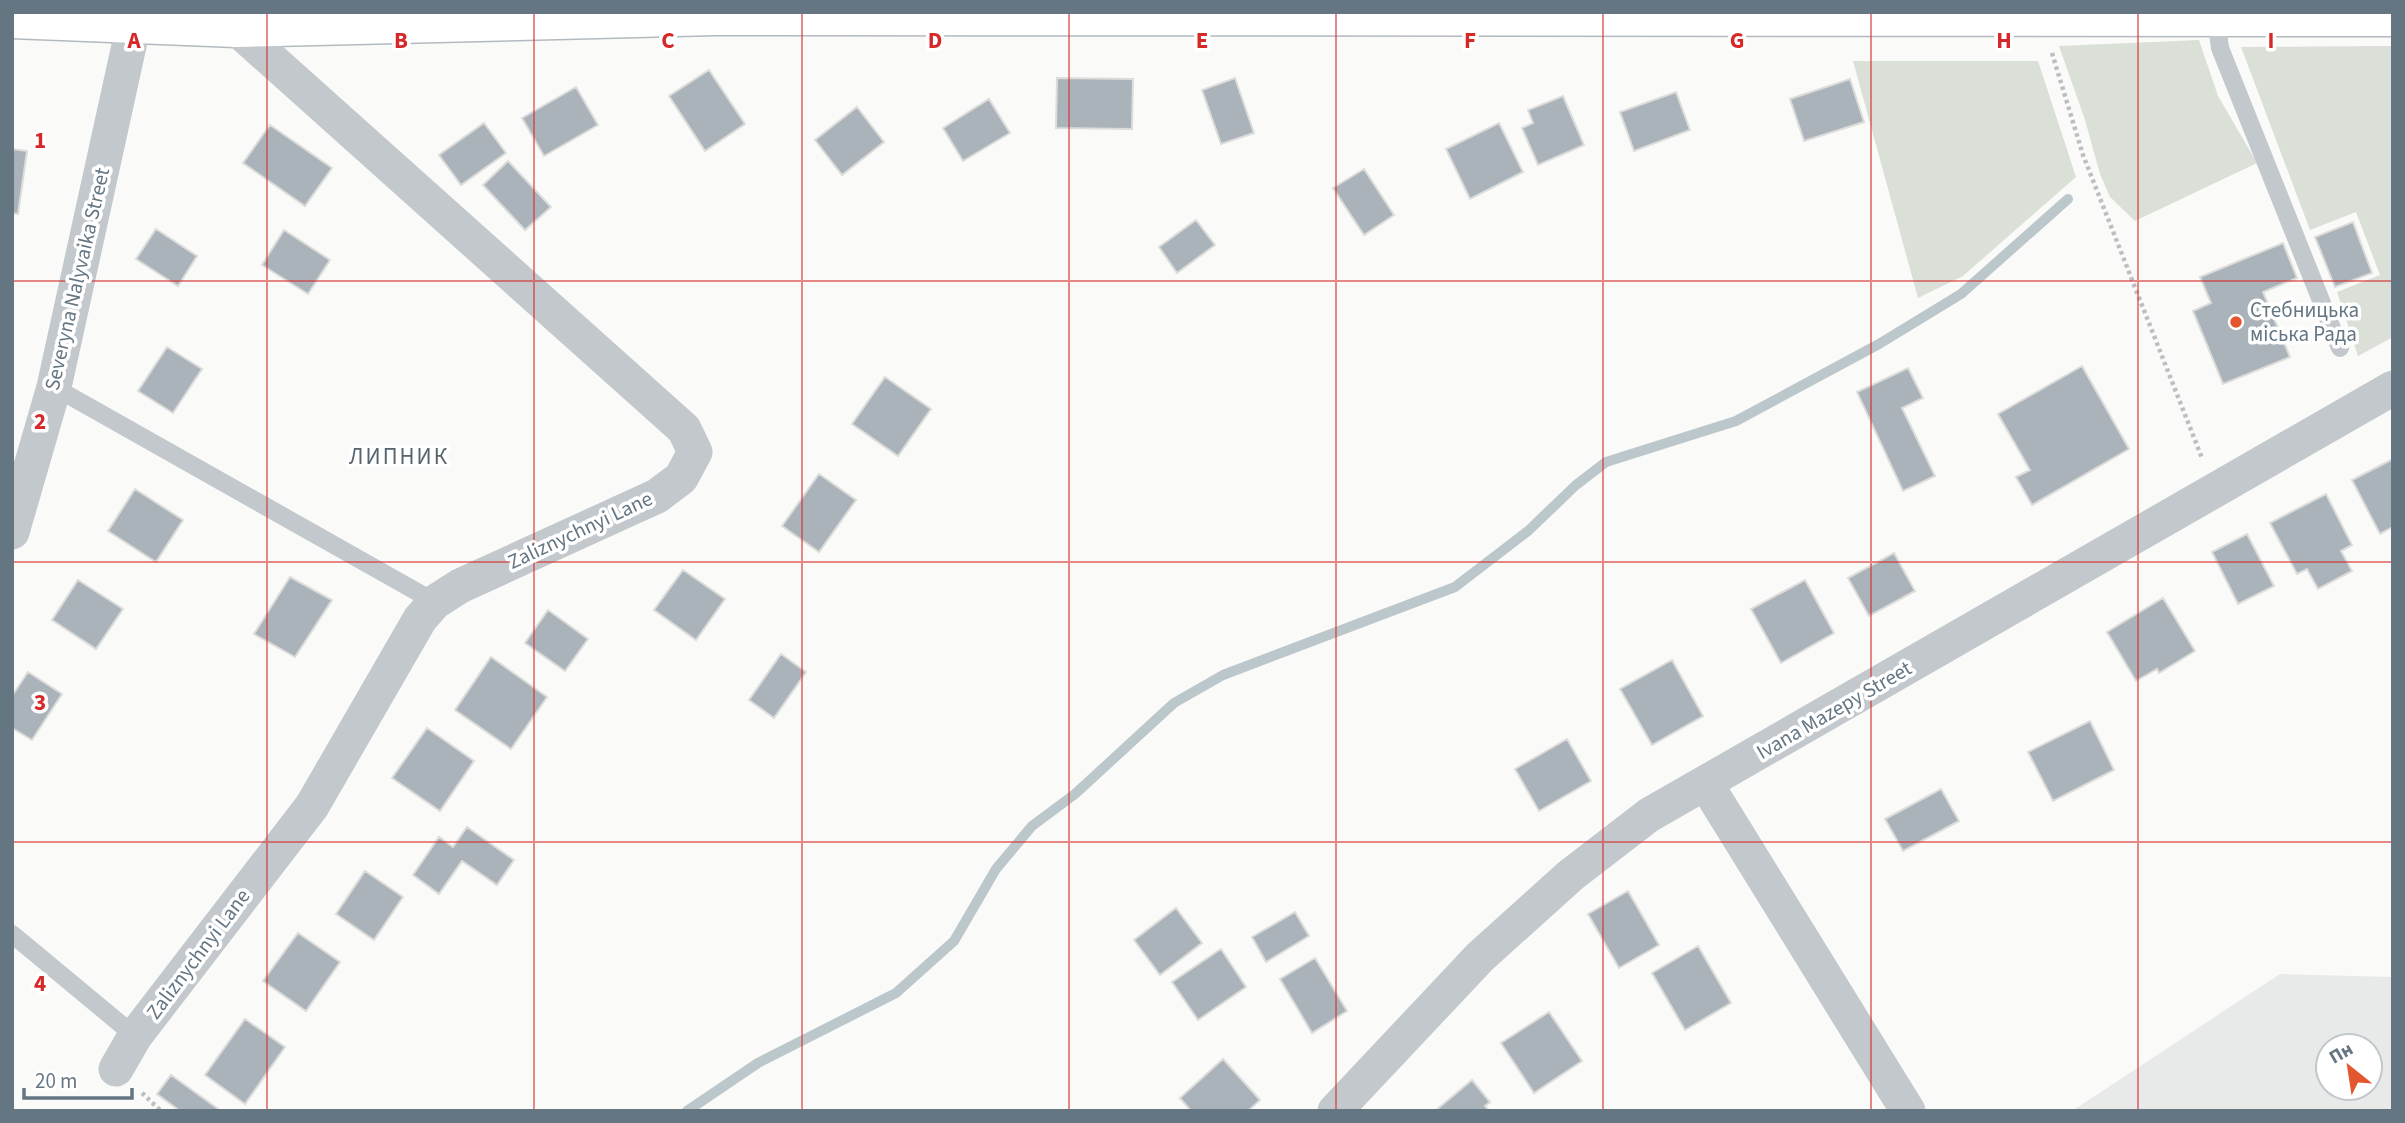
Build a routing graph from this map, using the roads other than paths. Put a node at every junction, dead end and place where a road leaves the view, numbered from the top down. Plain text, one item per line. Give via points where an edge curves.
1 (717, 14) edge
2 (967, 14) edge
3 (2012, 14) edge
4 (611, 16) edge
5 (2393, 17) edge
6 (399, 18) edge
7 (2216, 18) junction
8 (12, 19) edge
9 (134, 23) junction
10 (236, 28) junction
11 (2340, 348) dead end
12 (54, 387) junction
13 (2393, 388) edge
14 (12, 532) edge
15 (435, 602) junction
16 (1706, 784) junction
17 (12, 934) edge
18 (135, 1036) junction
19 (117, 1069) dead end
20 (1335, 1111) edge
21 (1908, 1111) edge

1 - 2 street
1 - 4 street
2 - 3 street
3 - 7 street
4 - 6 street
5 - 7 street
6 - 10 street
7 - 11 lane via 2220,48
8 - 9 street
9 - 10 street
9 - 12 street, Severyna Nalyvaika Street
10 - 15 street, Zaliznychnyi Lane via 684,429 695,452 681,478 657,496 460,586
12 - 14 street, Severyna Nalyvaika Street
12 - 15 lane
13 - 16 street, Ivana Mazepy Street
15 - 18 street, Zaliznychnyi Lane via 420,619 312,806
16 - 20 street, Ivana Mazepy Street via 1649,815 1571,875 1480,957
16 - 21 street
17 - 18 lane
18 - 19 street, Zaliznychnyi Lane

